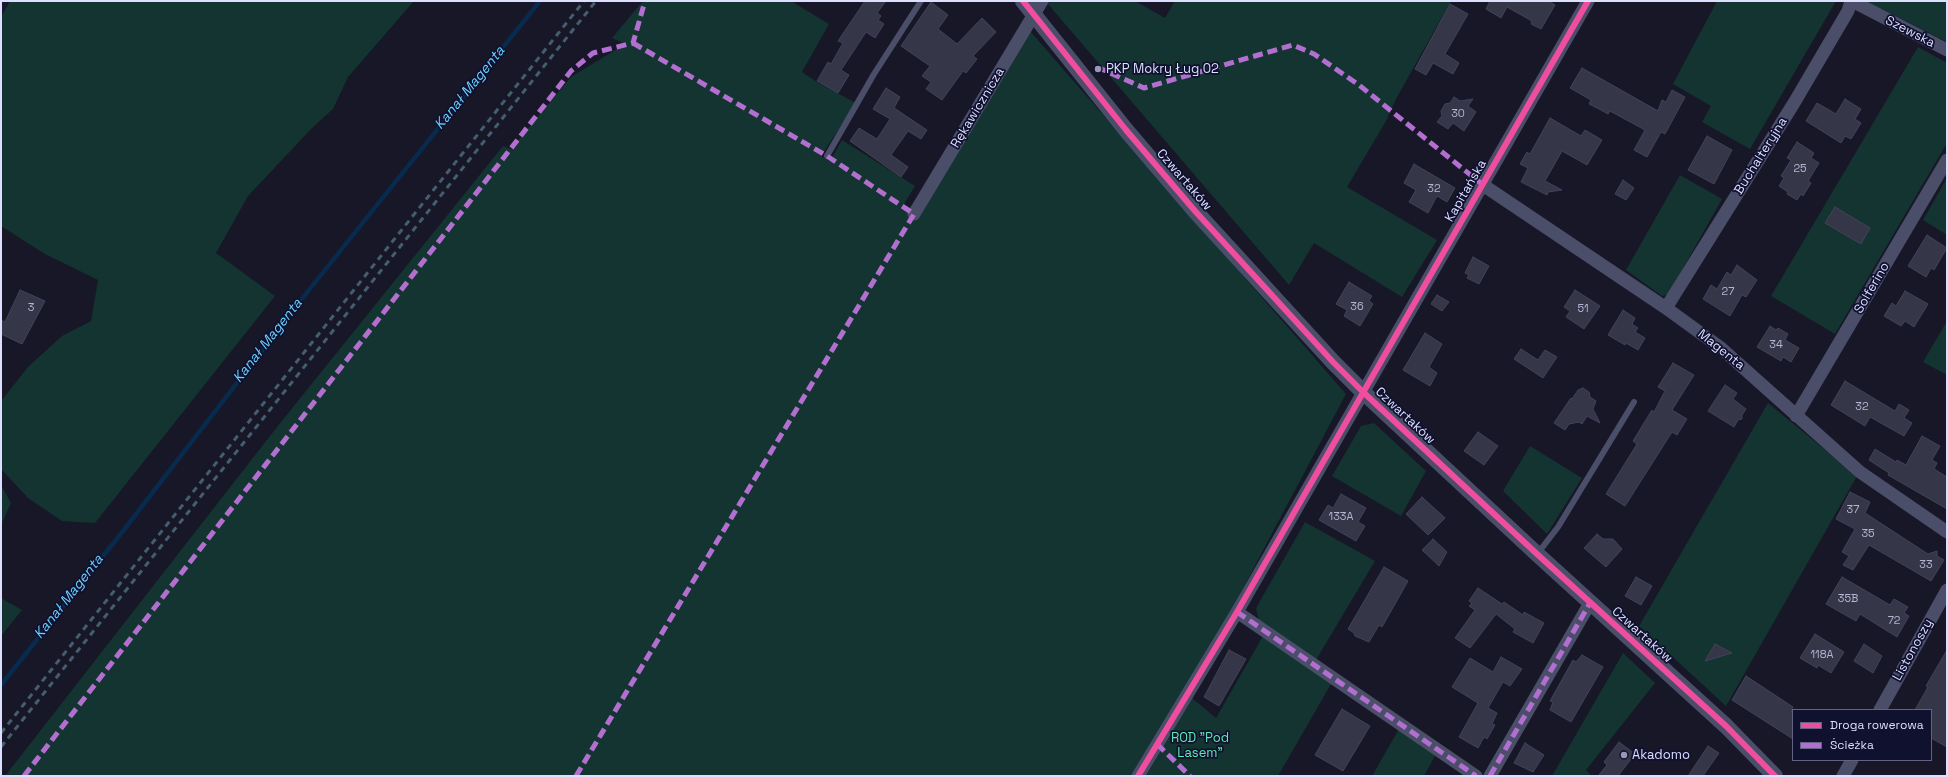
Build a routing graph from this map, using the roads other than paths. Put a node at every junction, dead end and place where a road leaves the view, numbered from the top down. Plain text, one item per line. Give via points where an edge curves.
1 (921, 1) edge
2 (1024, 1) edge
3 (1042, 1) edge
4 (1588, 1) edge
5 (1852, 1) edge
6 (1034, 15) junction
7 (1947, 50) edge
8 (827, 156) dead end
9 (1947, 160) edge
10 (1482, 185) junction
11 (914, 214) dead end
12 (1666, 308) junction
13 (1363, 392) junction
14 (1634, 402) dead end
15 (1796, 416) junction
16 (1947, 532) edge
17 (1537, 554) junction
18 (1947, 590) edge
19 (1590, 603) junction
20 (1237, 612) junction
21 (1881, 709) edge
22 (1851, 761) edge
23 (1138, 776) edge
24 (1476, 776) edge
25 (1490, 776) edge
26 (1775, 776) edge
27 (1843, 776) edge

1 - 8 lane via 874,74
2 - 6 street, Czwartaków
3 - 6 street, Rękawicznicza
4 - 10 street, Kapitańska
5 - 7 street, Szewska
5 - 12 street, Buchalteryjna via 1794,103
6 - 11 street, Rękawicznicza
6 - 13 street, Czwartaków via 1195,211
9 - 15 street, Solferino
10 - 12 street, Magenta
10 - 13 street, Kapitańska
12 - 15 street, Magenta via 1721,348
13 - 17 street, Czwartaków
13 - 20 street, Kapitańska
14 - 17 lane via 1558,527
15 - 16 street, Magenta via 1860,472
17 - 19 street, Czwartaków
18 - 21 street, Listonoszy
19 - 25 street
19 - 26 street, Czwartaków via 1726,726
20 - 23 street, Kapitańska via 1159,747
20 - 24 street
22 - 27 street

